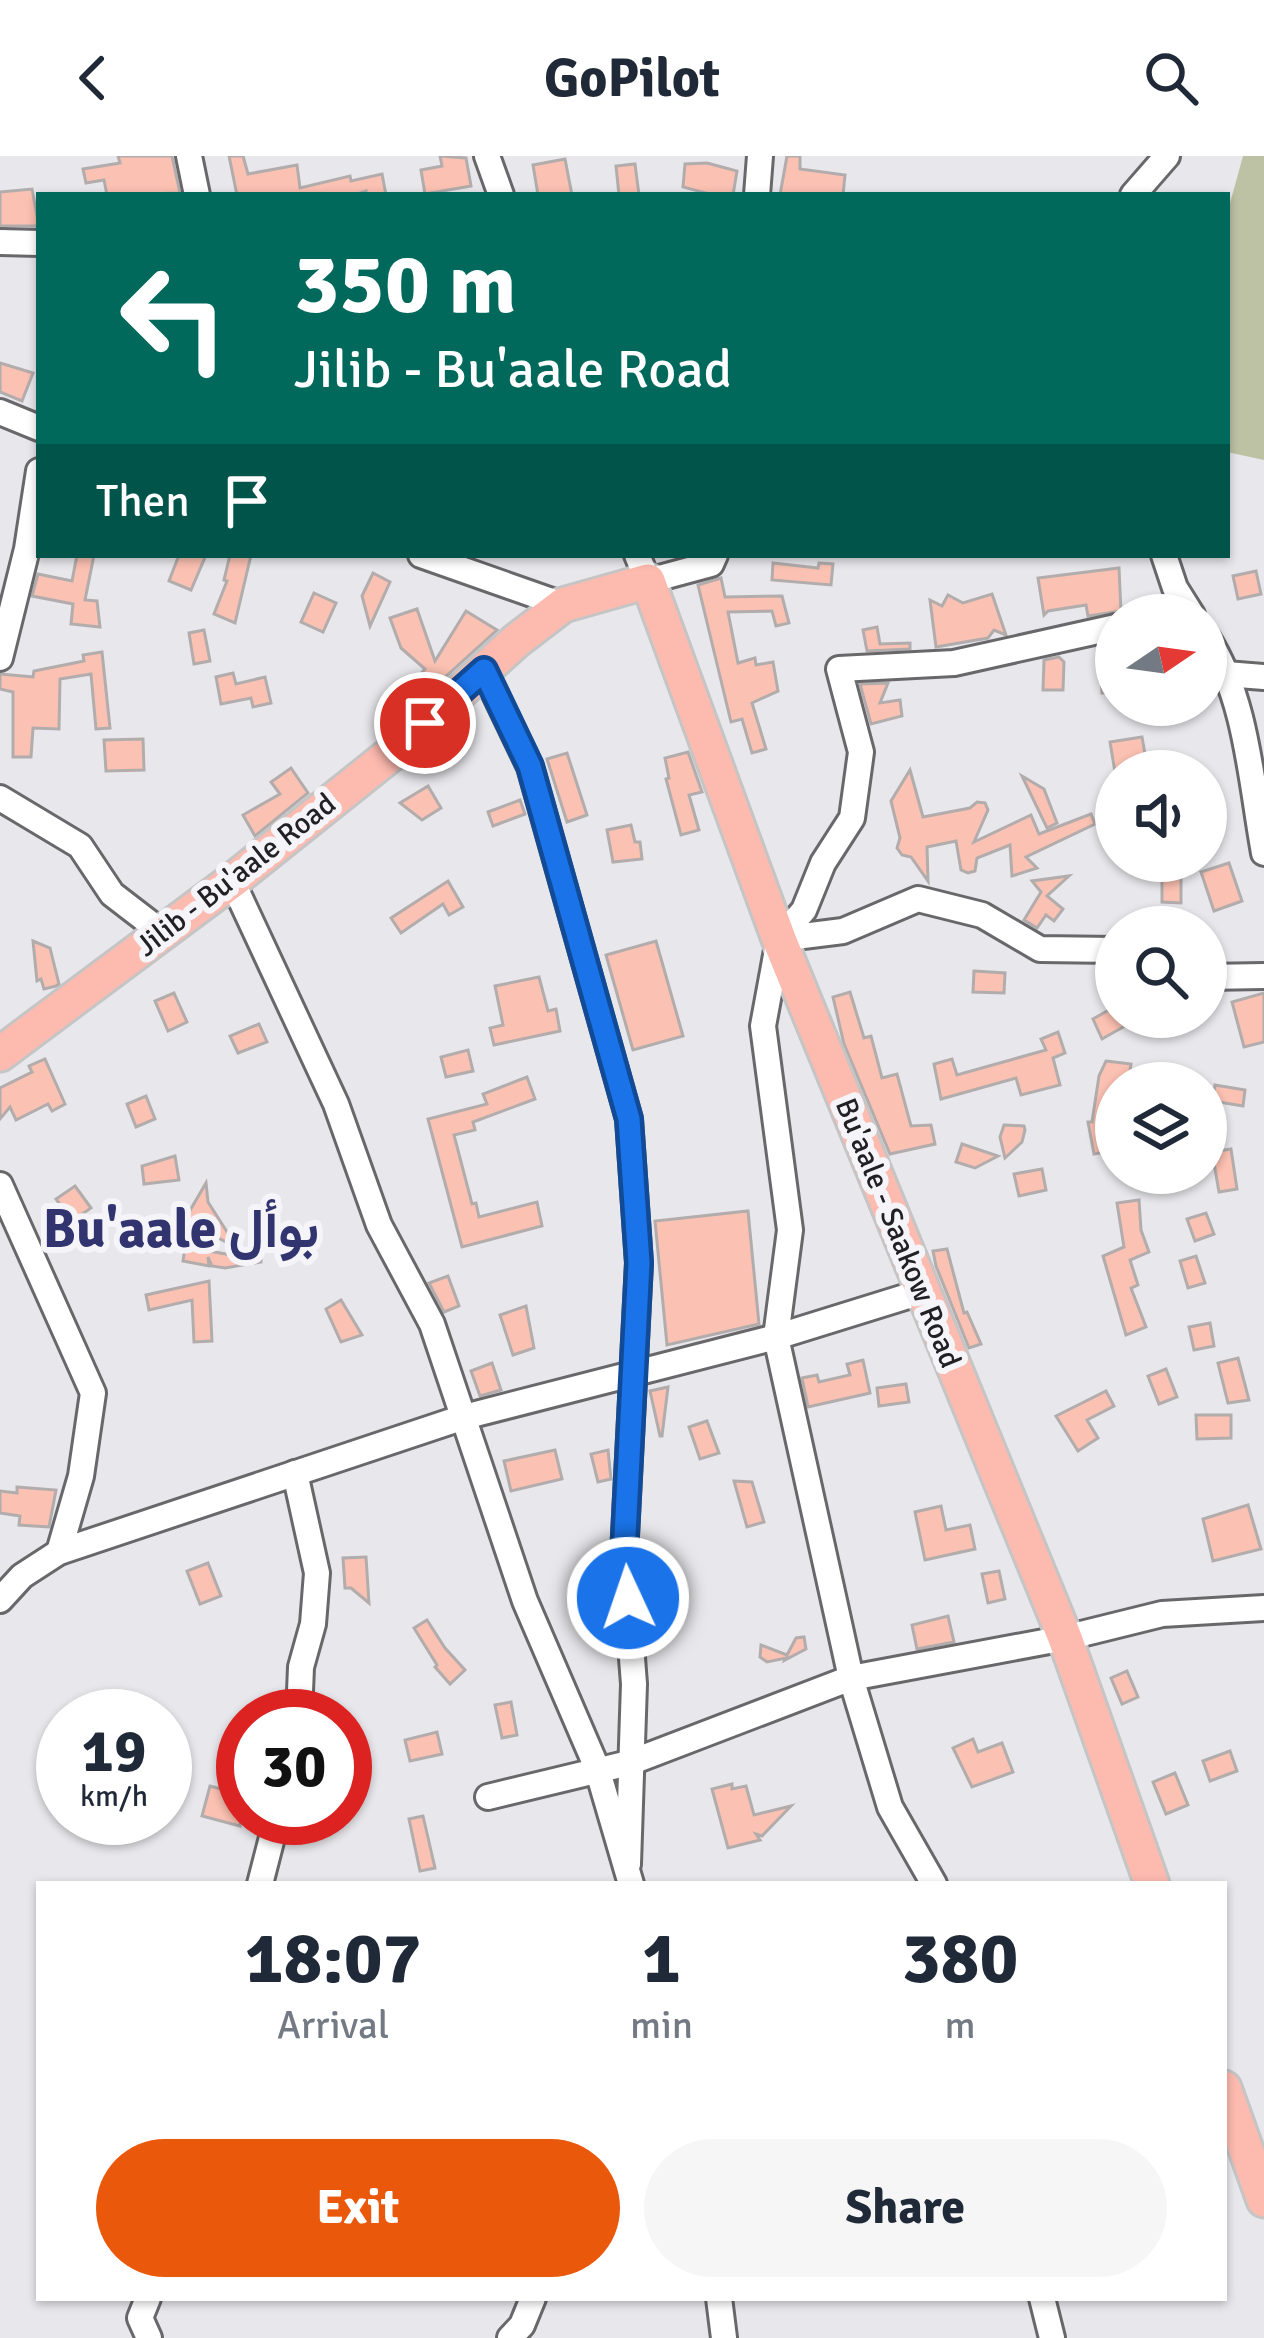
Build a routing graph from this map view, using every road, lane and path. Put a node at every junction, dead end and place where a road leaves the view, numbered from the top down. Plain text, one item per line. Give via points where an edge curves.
1 (190, 156) edge
2 (487, 156) edge
3 (760, 156) edge
4 (1167, 156) edge
5 (196, 192) edge
6 (500, 192) edge
7 (757, 192) edge
8 (1136, 192) edge
9 (0, 242) edge
10 (36, 243) edge
11 (0, 412) edge
12 (36, 427) edge
13 (36, 490) edge
14 (430, 558) edge
15 (714, 558) edge
16 (1165, 558) edge
17 (643, 568) edge
18 (1179, 594) edge
19 (563, 605) junction
20 (1095, 632) edge
21 (0, 658) edge
22 (484, 670) junction
23 (1227, 674) edge
24 (1227, 677) edge
25 (1264, 677) edge
26 (0, 798) edge
27 (1264, 854) edge
28 (232, 880) junction
29 (164, 934) junction
30 (779, 939) junction
31 (1095, 950) edge
32 (1264, 976) edge
33 (1227, 977) edge
34 (0, 1054) edge
35 (0, 1185) edge
36 (921, 1292) junction
37 (776, 1337) junction
38 (633, 1374) junction
39 (464, 1417) junction
40 (295, 1473) junction
41 (59, 1552) junction
42 (11, 1580) edge
43 (0, 1600) edge
44 (1264, 1608) edge
45 (1065, 1638) junction
46 (851, 1678) junction
47 (301, 1689) edge
48 (629, 1763) junction
49 (597, 1768) junction
50 (488, 1797) dead end
51 (270, 1845) edge
52 (629, 1874) edge
53 (261, 1881) edge
54 (932, 1881) edge
55 (1151, 1881) edge
56 (1227, 2096) edge
57 (1264, 2200) edge
58 (147, 2301) edge
59 (532, 2301) edge
60 (719, 2301) edge
61 (1043, 2301) edge
62 (149, 2338) edge
63 (510, 2338) edge
64 (724, 2338) edge
65 (1052, 2338) edge

1 - 5 street
2 - 6 street
3 - 7 street
4 - 8 street
9 - 10 street
11 - 12 street
13 - 21 street
14 - 19 street
15 - 17 street
16 - 18 street
17 - 19 main road, Jilib - Bu'aale Road
17 - 30 main road, Bu'aale - Saakow Road
19 - 22 main road, Jilib - Bu'aale Road
20 - 30 street via 954,663 838,669 861,752 852,818 804,910
22 - 28 main road, Jilib - Bu'aale Road
22 - 38 street via 530,766 629,1119 639,1263
23 - 25 street
24 - 27 street
26 - 29 street via 80,846 112,894
28 - 29 main road, Jilib - Bu'aale Road
28 - 39 street via 336,1104 379,1226 432,1324
29 - 34 main road, Jilib - Bu'aale Road
30 - 31 street via 843,932 918,898 982,915 1040,949
30 - 36 main road, Bu'aale - Saakow Road
30 - 37 street via 763,1026 790,1230
32 - 33 street
35 - 41 street via 93,1393
36 - 37 street
36 - 45 main road, Bu'aale - Saakow Road
37 - 38 street
37 - 46 street
38 - 39 street
38 - 48 street via 624,1555 634,1684
39 - 40 street
39 - 49 street via 525,1601
40 - 41 street
40 - 47 street via 317,1573
41 - 42 street
42 - 43 street
44 - 45 street via 1162,1614
45 - 46 street
45 - 55 main road, Bu'aale - Saakow Road
46 - 48 street
46 - 54 street via 890,1807
48 - 49 street
48 - 52 street
49 - 50 street
49 - 52 street
51 - 53 street
56 - 57 main road
58 - 62 street via 140,2318
59 - 63 street
60 - 64 street
61 - 65 street

